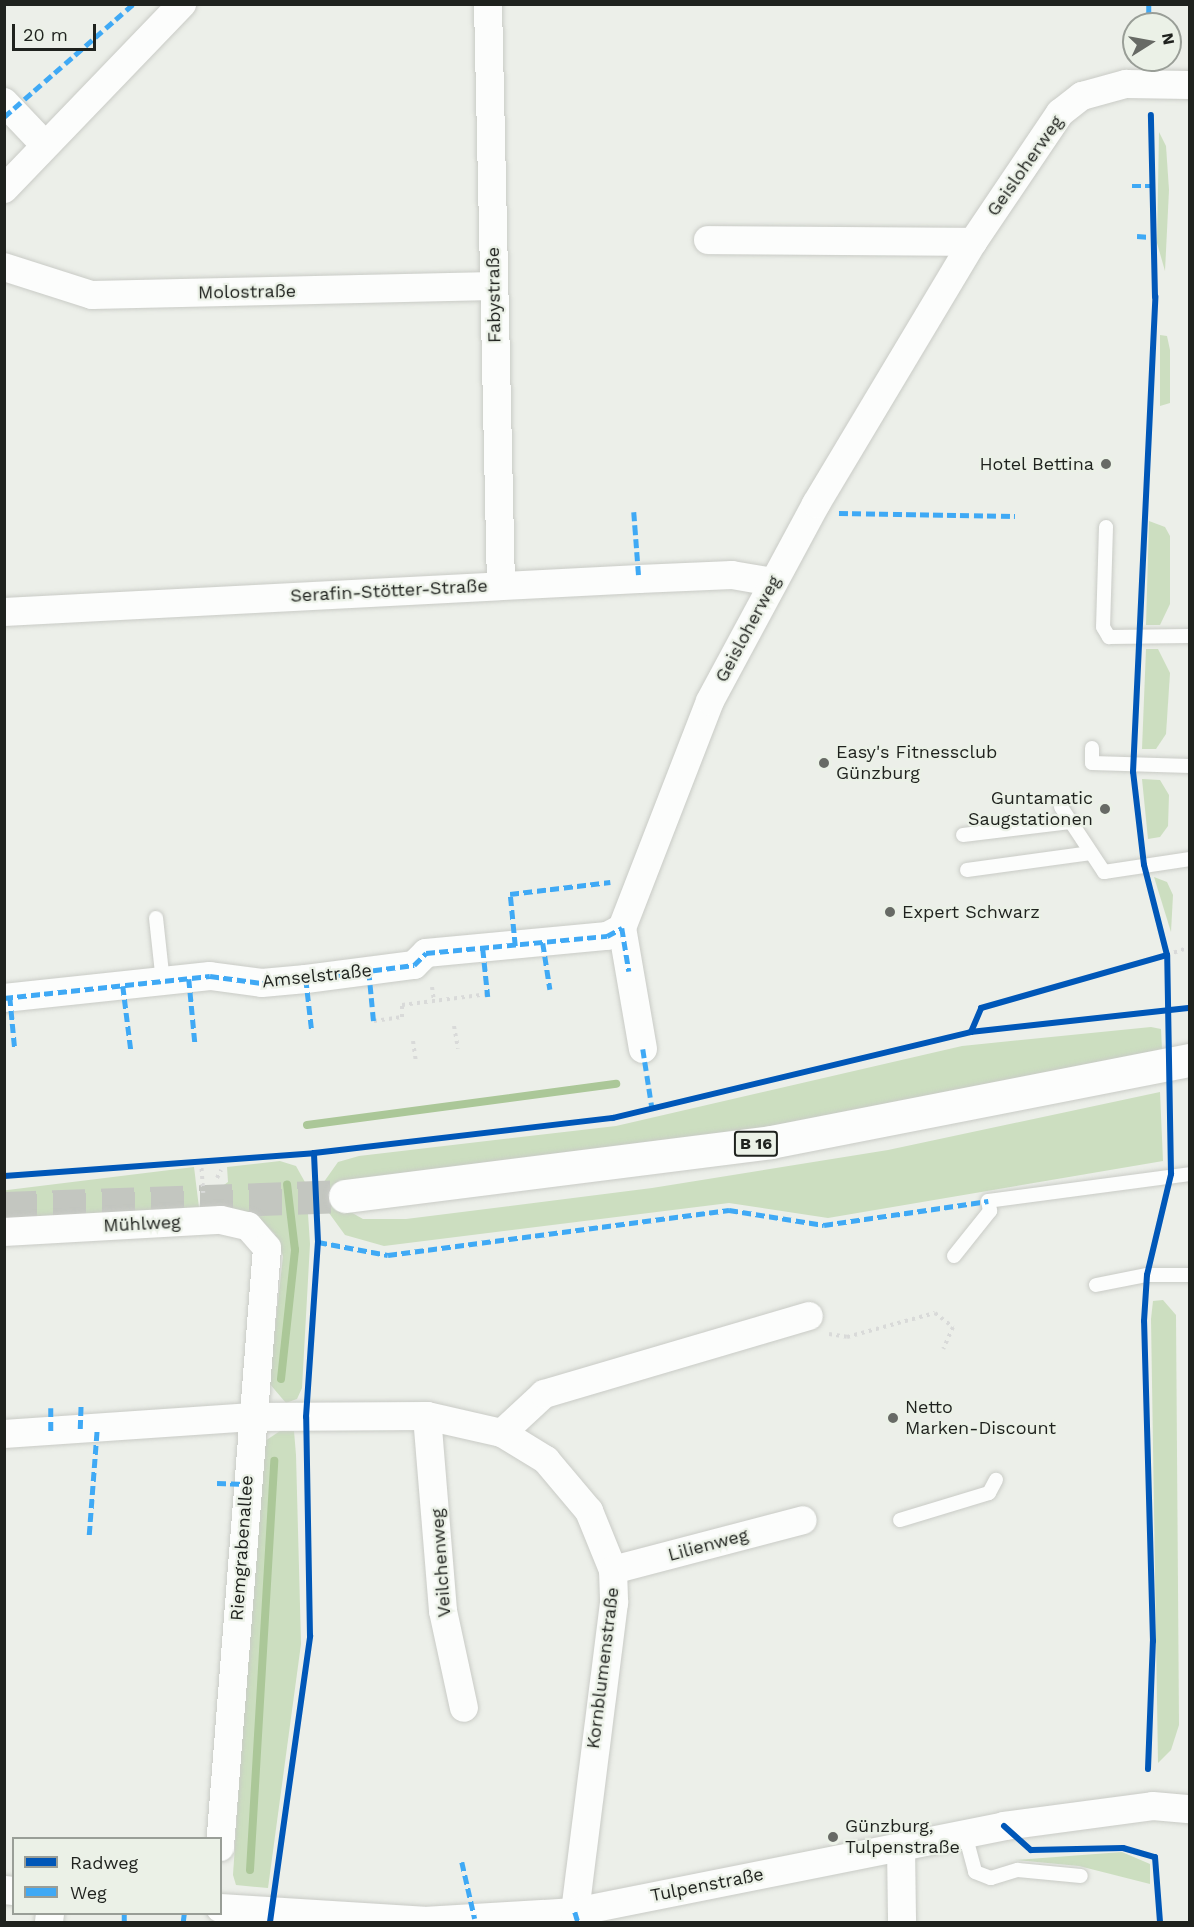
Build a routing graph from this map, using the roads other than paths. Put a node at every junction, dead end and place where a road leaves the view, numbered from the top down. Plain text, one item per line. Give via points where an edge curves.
1 (182, 4) edge
2 (488, 4) edge
3 (1190, 85) edge
4 (4, 102) edge
5 (45, 145) junction
6 (4, 189) edge
7 (708, 240) dead end
8 (973, 242) junction
9 (4, 267) edge
10 (494, 286) junction
11 (1106, 527) dead end
12 (773, 582) junction
13 (501, 585) junction
14 (4, 612) edge
15 (1190, 636) edge
16 (1092, 748) dead end
17 (1190, 766) edge
18 (1061, 807) dead end
19 (1070, 822) junction
20 (963, 835) dead end
21 (1090, 854) junction
22 (1190, 859) edge
23 (967, 870) dead end
24 (156, 918) dead end
25 (622, 928) junction
26 (163, 982) junction
27 (4, 998) edge
28 (643, 1048) dead end
29 (1190, 1060) edge
30 (1190, 1174) edge
31 (345, 1196) tunnel mouth
32 (4, 1232) edge
33 (267, 1248) joint
34 (954, 1256) dead end
35 (1190, 1275) edge
36 (1096, 1285) dead end
37 (799, 1319) road end
38 (427, 1416) junction
39 (252, 1417) junction
40 (502, 1433) junction
41 (4, 1434) edge
42 (996, 1480) dead end
43 (803, 1520) dead end
44 (900, 1520) dead end
45 (613, 1570) junction
46 (464, 1708) dead end
47 (1190, 1809) edge
48 (965, 1834) junction
49 (221, 1837) edge
50 (901, 1847) junction
51 (1081, 1876) dead end
52 (222, 1908) edge
53 (575, 1912) junction
54 (424, 1922) edge
55 (902, 1923) edge

1 - 5 street
2 - 10 street, Fabystraße
3 - 8 street, Geisloherweg via 1126,84 1082,96 1060,113
4 - 5 street
5 - 6 street
7 - 8 street
8 - 12 street, Geisloherweg
9 - 10 street, Molostraße via 92,295
10 - 13 street, Fabystraße
11 - 15 lane via 1103,627 1109,637
12 - 13 street, Serafin-Stötter-Straße via 732,575
12 - 25 street, Geisloherweg via 710,701
13 - 14 street, Serafin-Stötter-Straße
16 - 17 lane via 1092,763
18 - 19 lane
19 - 20 lane
19 - 21 lane
21 - 22 lane via 1104,872
21 - 23 lane
24 - 26 lane
25 - 26 street, Amselstraße via 607,936 426,953 414,965 306,979 262,983 210,976
25 - 28 street
26 - 27 street, Amselstraße
29 - 31 main road, B 16 via 771,1142
30 - 34 lane via 988,1201 990,1211
32 - 33 street, Mühlweg via 221,1220 248,1226
33 - 39 street, Riemgrabenallee
35 - 36 lane via 1147,1275
37 - 40 street via 543,1394
38 - 39 street, Kornblumenstraße
38 - 40 street, Kornblumenstraße
38 - 46 street, Veilchenweg via 442,1611
39 - 41 street, Kornblumenstraße
39 - 49 street, Riemgrabenallee
40 - 45 street, Kornblumenstraße via 546,1460 568,1482 603,1537
42 - 44 lane via 988,1493
43 - 45 street, Lilienweg
45 - 53 street, Kornblumenstraße via 614,1603
47 - 48 street, Tulpenstraße via 1153,1806
48 - 50 street, Tulpenstraße
48 - 51 lane via 975,1872 983,1875 1018,1870
50 - 53 street, Tulpenstraße
50 - 55 street
52 - 54 street, Tulpenstraße
53 - 54 street, Tulpenstraße

